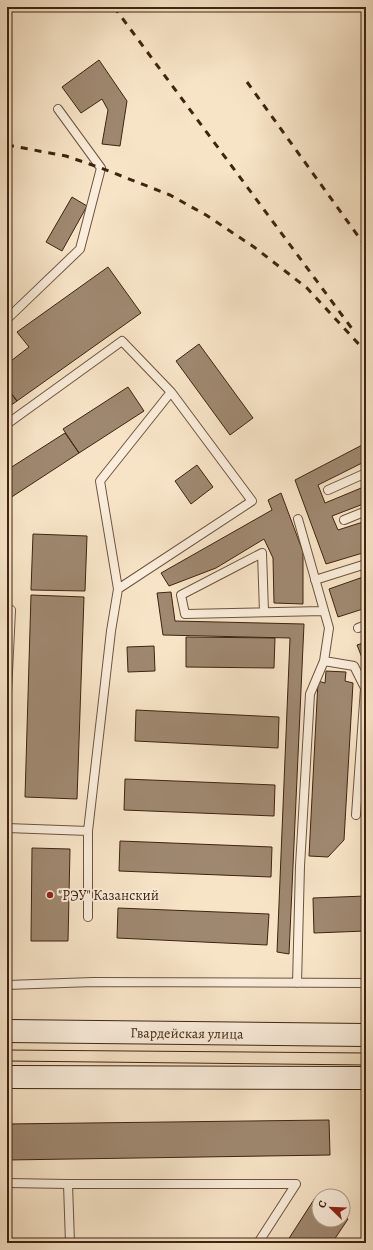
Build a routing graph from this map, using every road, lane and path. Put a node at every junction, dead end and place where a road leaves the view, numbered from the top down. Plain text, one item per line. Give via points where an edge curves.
1 (58, 109) dead end
2 (7, 319) edge
3 (171, 392) junction
4 (7, 424) edge
5 (366, 473) edge
6 (328, 490) dead end
7 (366, 511) edge
8 (298, 519) dead end
9 (344, 520) dead end
10 (366, 564) edge
11 (315, 580) junction
12 (118, 589) junction
13 (11, 610) dead end
14 (264, 612) junction
15 (324, 612) junction
16 (366, 625) edge
17 (358, 628) dead end
18 (324, 662) junction
19 (365, 688) edge
20 (7, 693) edge
21 (356, 815) dead end
22 (7, 828) edge
23 (88, 831) junction
24 (88, 917) dead end
25 (297, 983) junction
26 (366, 983) edge
27 (7, 984) edge
28 (7, 1031) edge
29 (365, 1034) edge
30 (7, 1077) edge
31 (364, 1078) edge
32 (7, 1183) edge
33 (68, 1184) junction
34 (70, 1243) edge
35 (258, 1243) edge

1 - 2 lane via 101,168 80,249
3 - 4 lane via 122,341
3 - 12 lane via 100,481
3 - 12 lane via 252,500
5 - 6 lane
7 - 9 lane
8 - 11 lane
10 - 11 lane
11 - 15 lane
12 - 23 lane
13 - 20 lane
14 - 14 lane via 262,553 182,595 185,614
14 - 15 lane
15 - 18 lane via 329,628
16 - 17 lane
18 - 19 lane via 354,666
18 - 25 lane via 310,694 300,866
19 - 21 lane
22 - 23 lane
23 - 24 lane
25 - 26 lane
25 - 27 lane
28 - 29 main road, Гвардейская улица
30 - 31 main road
32 - 33 lane
33 - 34 lane
33 - 35 lane via 296,1184

